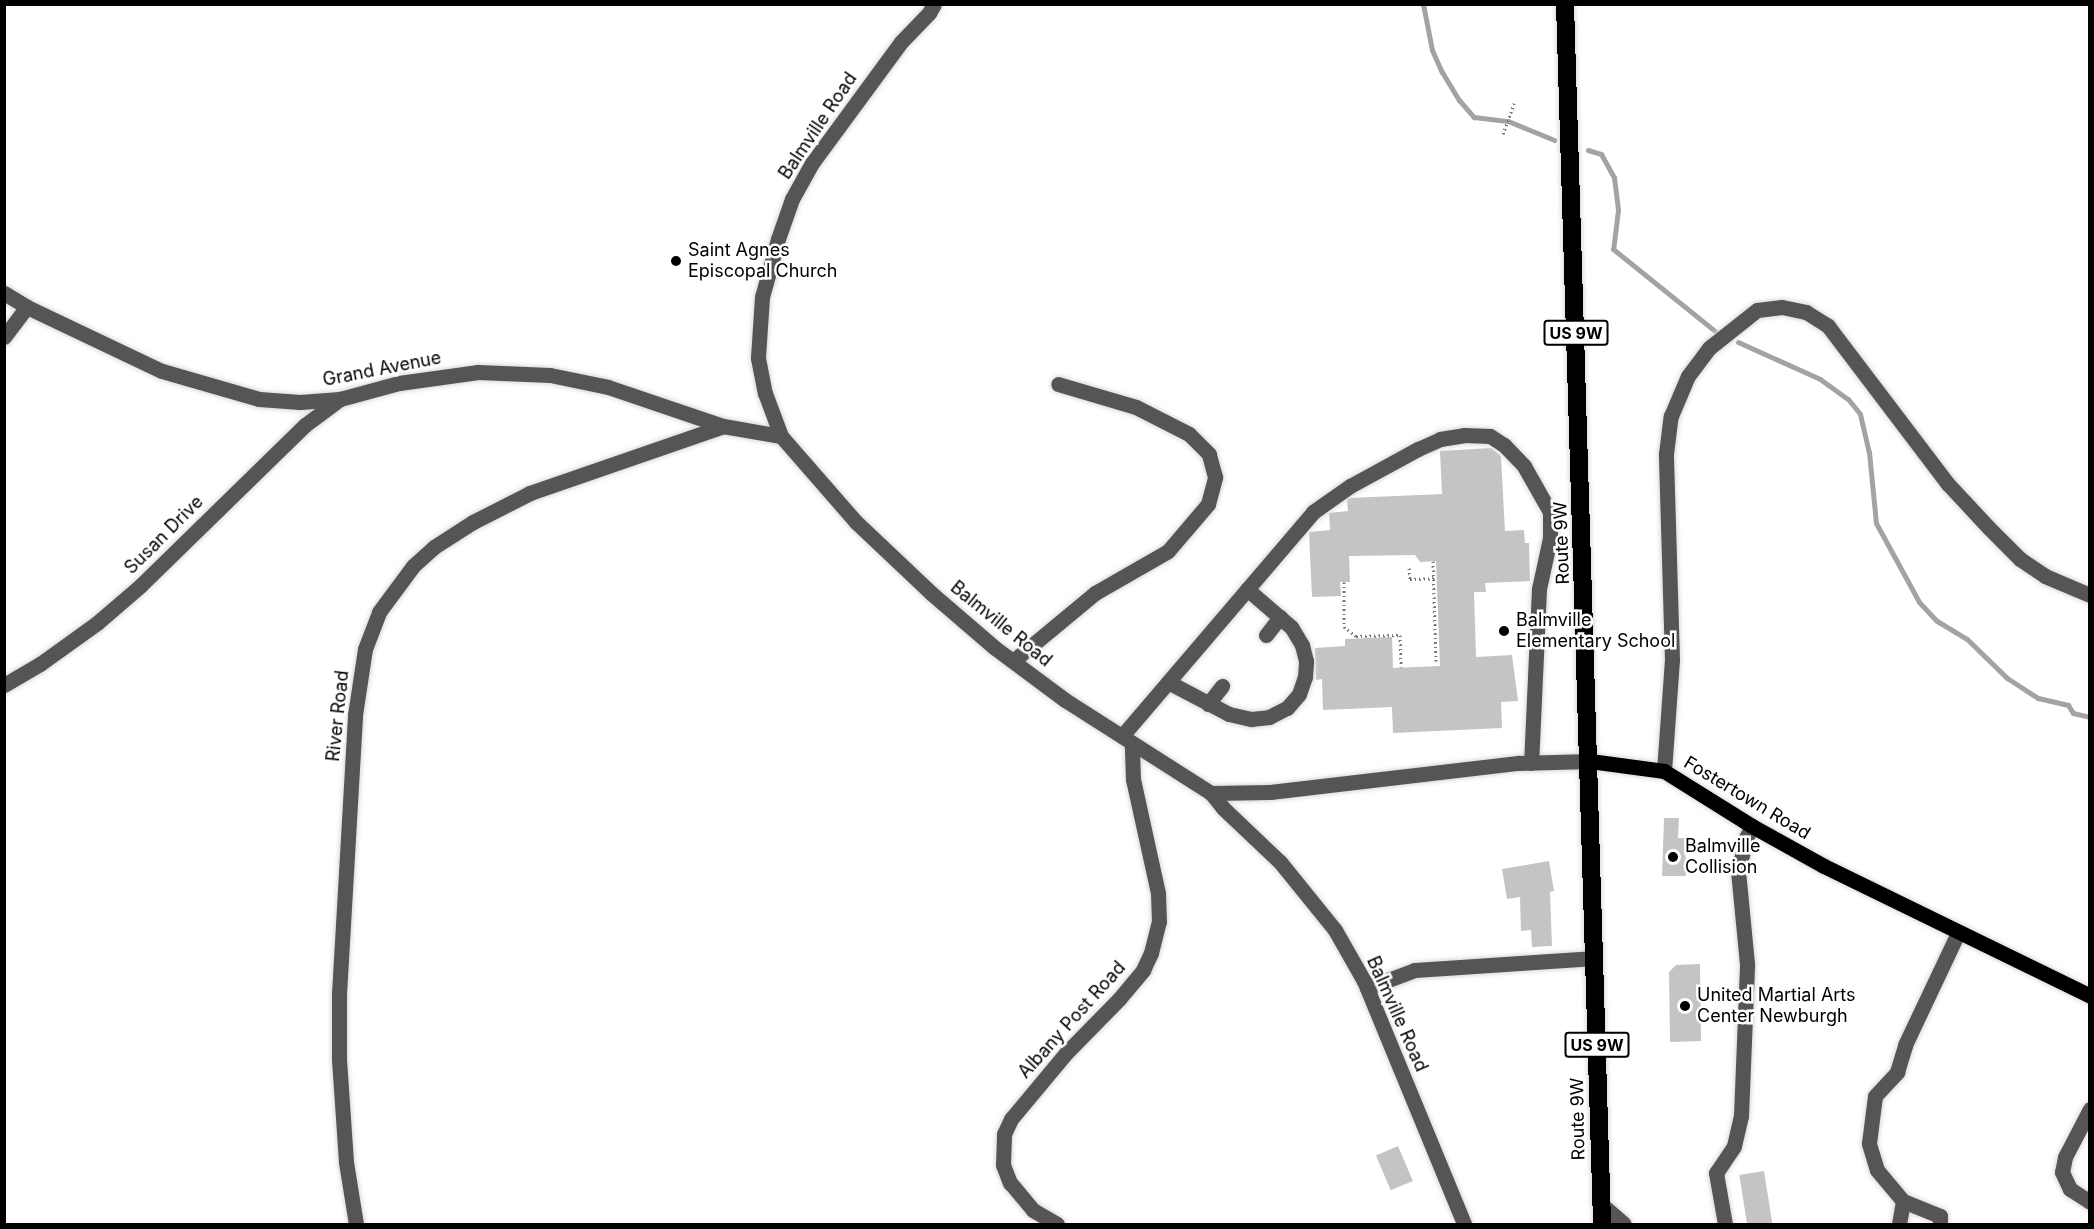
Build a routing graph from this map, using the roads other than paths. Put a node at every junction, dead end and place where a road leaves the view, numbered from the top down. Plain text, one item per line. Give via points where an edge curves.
1 (934, 4) edge
2 (1565, 4) edge
3 (4, 293) edge
4 (27, 307) junction
5 (4, 337) edge
6 (1058, 384) dead end
7 (340, 399) junction
8 (723, 426) junction
9 (781, 436) junction
10 (1247, 589) junction
11 (2090, 595) edge
12 (1280, 617) junction
13 (1266, 635) dead end
14 (1013, 661) junction
15 (1168, 682) junction
16 (4, 685) edge
17 (1222, 686) dead end
18 (1208, 704) junction
19 (1127, 740) junction
20 (1590, 761) junction
21 (1531, 763) junction
22 (1664, 771) junction
23 (1211, 793) junction
24 (1752, 826) junction
25 (1958, 933) junction
26 (1595, 958) junction
27 (1367, 988) junction
28 (2090, 996) edge
29 (2090, 1109) edge
30 (1904, 1201) junction
31 (2090, 1202) edge
32 (1601, 1204) junction
33 (356, 1224) edge
34 (1057, 1224) edge
35 (1464, 1224) edge
36 (1602, 1224) edge
37 (1624, 1224) edge
38 (1725, 1224) edge
39 (1899, 1224) edge
40 (1940, 1224) edge

1 - 9 street, Balmville Road via 901,42 812,163 792,199 778,238 762,297 758,347 765,393
2 - 20 highway, Route 9W / US 9W
3 - 4 street, Grand Avenue
4 - 5 street
4 - 7 street, Grand Avenue via 162,371 219,390 259,399
6 - 14 street via 1136,407 1189,434 1209,454 1215,477 1208,504 1168,551 1095,593
7 - 8 street, Grand Avenue via 429,377 478,372 550,375 608,387
7 - 16 street, Susan Drive via 305,425 97,623
8 - 9 street, Grand Avenue
8 - 33 street, River Road via 530,493 473,522 413,566 379,612 365,649 355,715 339,994 346,1162
9 - 14 street, Balmville Road via 856,522 931,593
10 - 12 street
10 - 15 street
10 - 21 street via 1313,512 1331,499 1440,440 1464,435 1490,436 1524,466 1550,512 1550,538 1539,589
11 - 22 street via 2045,576 2020,559 1989,528 1948,484 1828,326 1806,312 1782,307 1757,310 1709,348 1688,376 1671,416 1666,454 1672,660
12 - 13 street
12 - 18 street via 1302,645 1306,661 1299,694 1287,708 1269,717 1251,719
14 - 19 street, Balmville Road
15 - 18 street
15 - 19 street
17 - 18 street
19 - 23 street, Balmville Road
19 - 34 street, Albany Post Road via 1158,893 1159,922 1151,953 1143,970 1066,1053 1011,1119 1004,1134 1003,1165 1010,1183 1033,1210
20 - 21 street, Fostertown Road
20 - 22 main road, Fostertown Road
20 - 26 highway, Route 9W / US 9W
21 - 23 street, Fostertown Road via 1270,792
22 - 24 main road, Fostertown Road
23 - 27 street, Balmville Road via 1281,862 1328,921
24 - 25 main road, Fostertown Road
24 - 38 street via 1738,871 1747,964 1741,1116 1734,1146 1716,1173
25 - 28 main road, Fostertown Road
25 - 30 street via 1905,1045 1897,1072 1875,1096 1869,1143 1878,1170
26 - 27 street via 1415,969
26 - 32 highway, Route 9W / US 9W
27 - 35 street, Balmville Road
29 - 31 street via 2065,1157 2062,1172 2070,1189
30 - 39 street
30 - 40 street via 1940,1216
32 - 36 highway, Route 9W / US 9W
32 - 37 street

